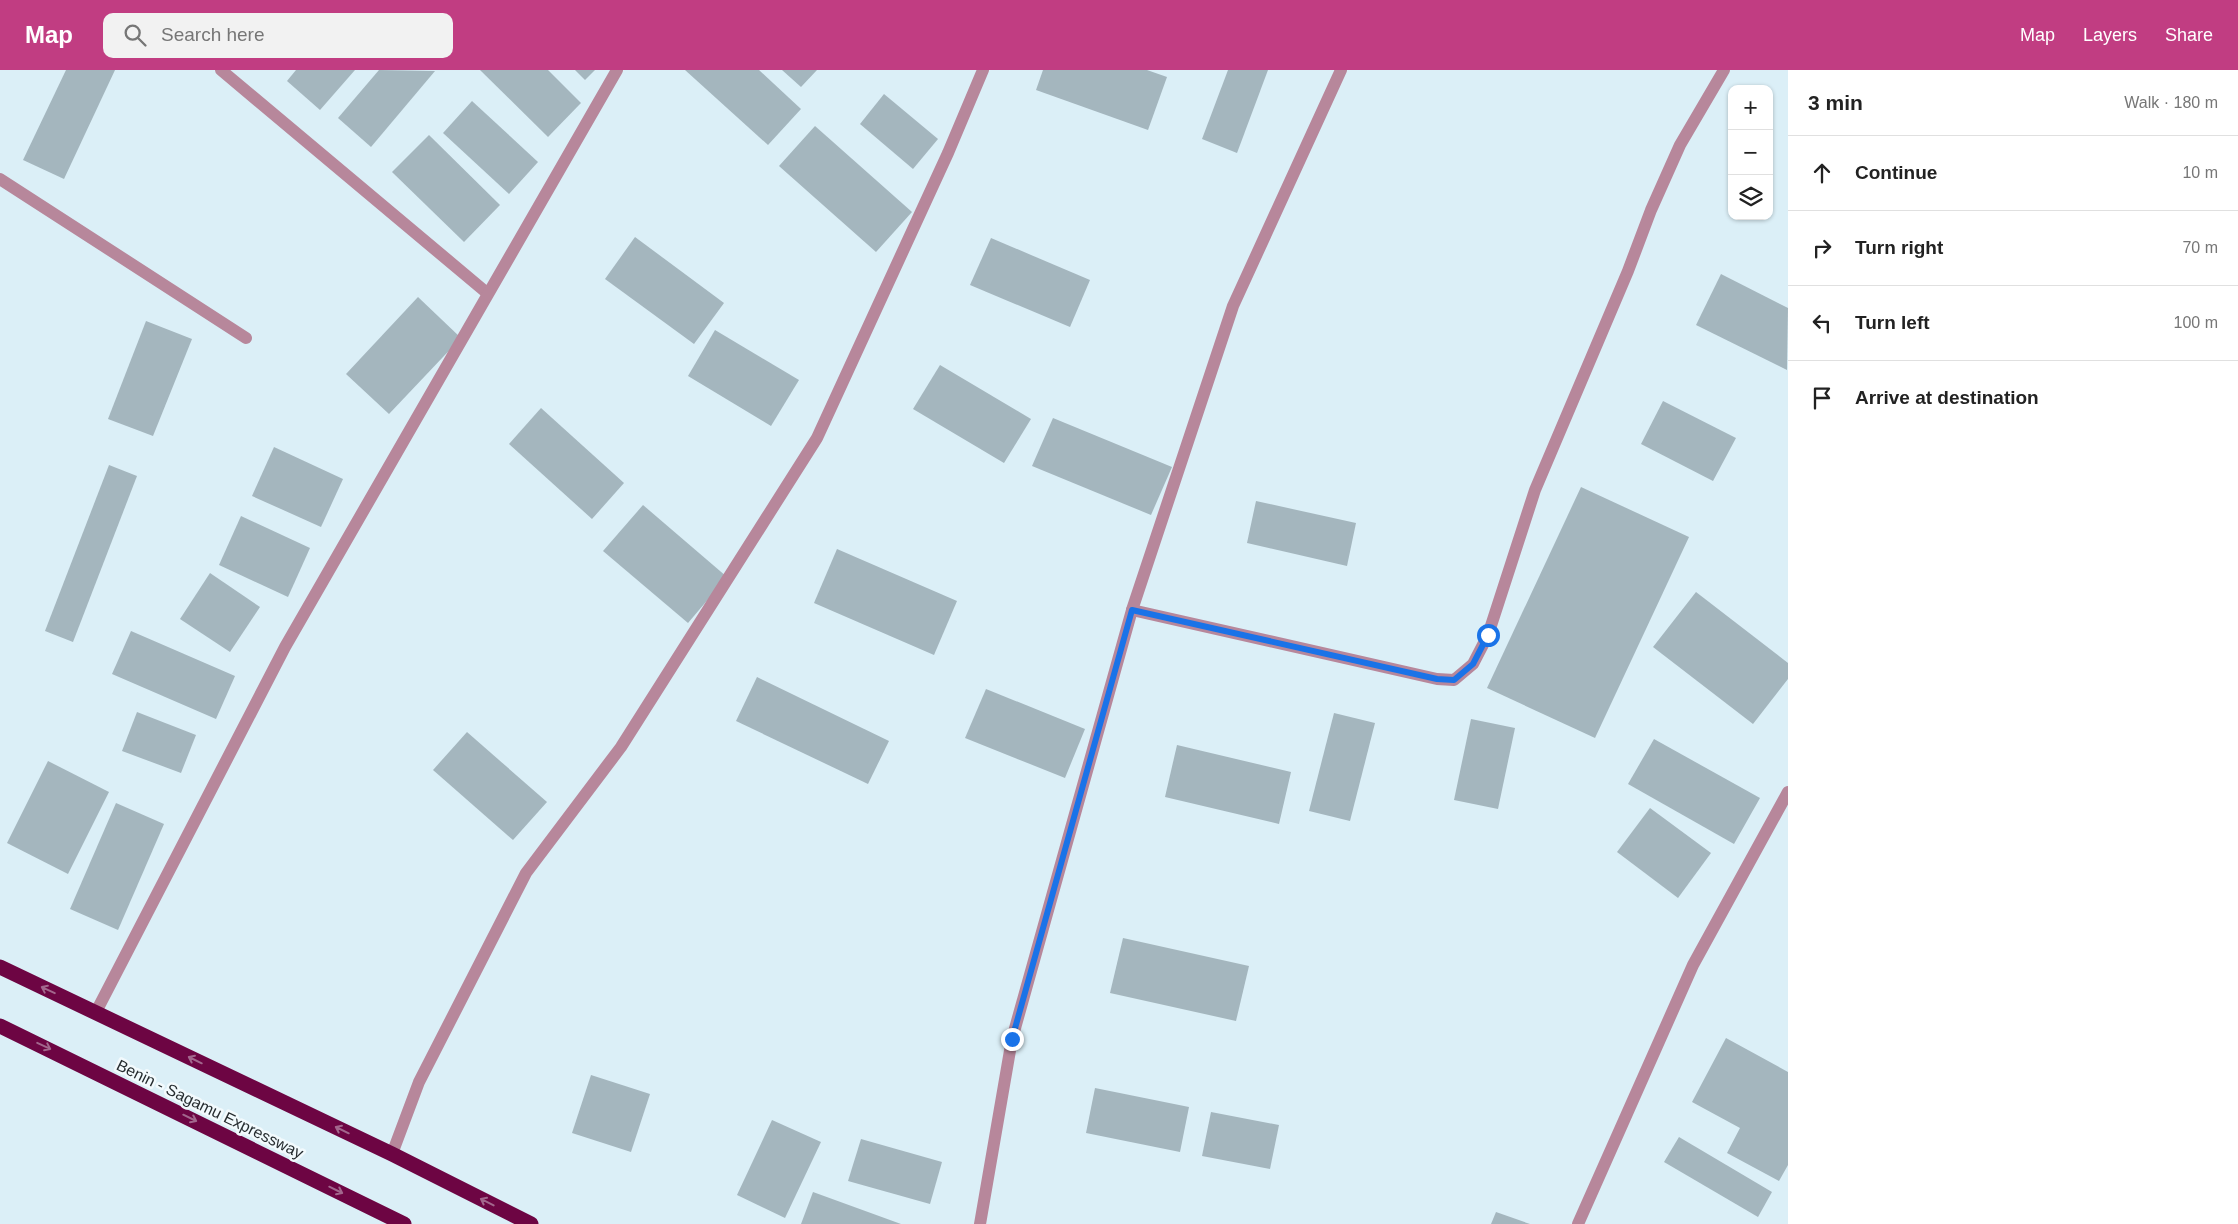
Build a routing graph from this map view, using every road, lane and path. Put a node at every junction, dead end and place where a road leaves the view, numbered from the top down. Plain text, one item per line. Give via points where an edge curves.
1 (221, 70) edge
2 (617, 70) edge
3 (983, 70) edge
4 (1341, 70) edge
5 (1724, 70) edge
6 (0, 179) edge
7 (487, 293) junction
8 (246, 338) dead end
9 (1132, 610) junction
10 (1788, 792) edge
11 (0, 967) edge
12 (96, 1012) junction
13 (0, 1026) edge
14 (392, 1154) junction
15 (404, 1224) edge
16 (531, 1224) edge
17 (980, 1224) edge
18 (1578, 1224) edge

1 - 7 street
2 - 7 street
3 - 14 street via 948,154 817,438 621,747 526,873 419,1082
4 - 9 street via 1233,306
5 - 9 street via 1680,145 1651,210 1534,490 1488,635 1473,664 1454,680 1437,679
6 - 8 street
7 - 12 street via 285,647
9 - 17 street via 1012,1039
10 - 18 street via 1693,965
12 -> 11 highway
14 -> 12 highway
13 -> 15 highway, Benin - Sagamu Expressway
16 -> 14 highway

